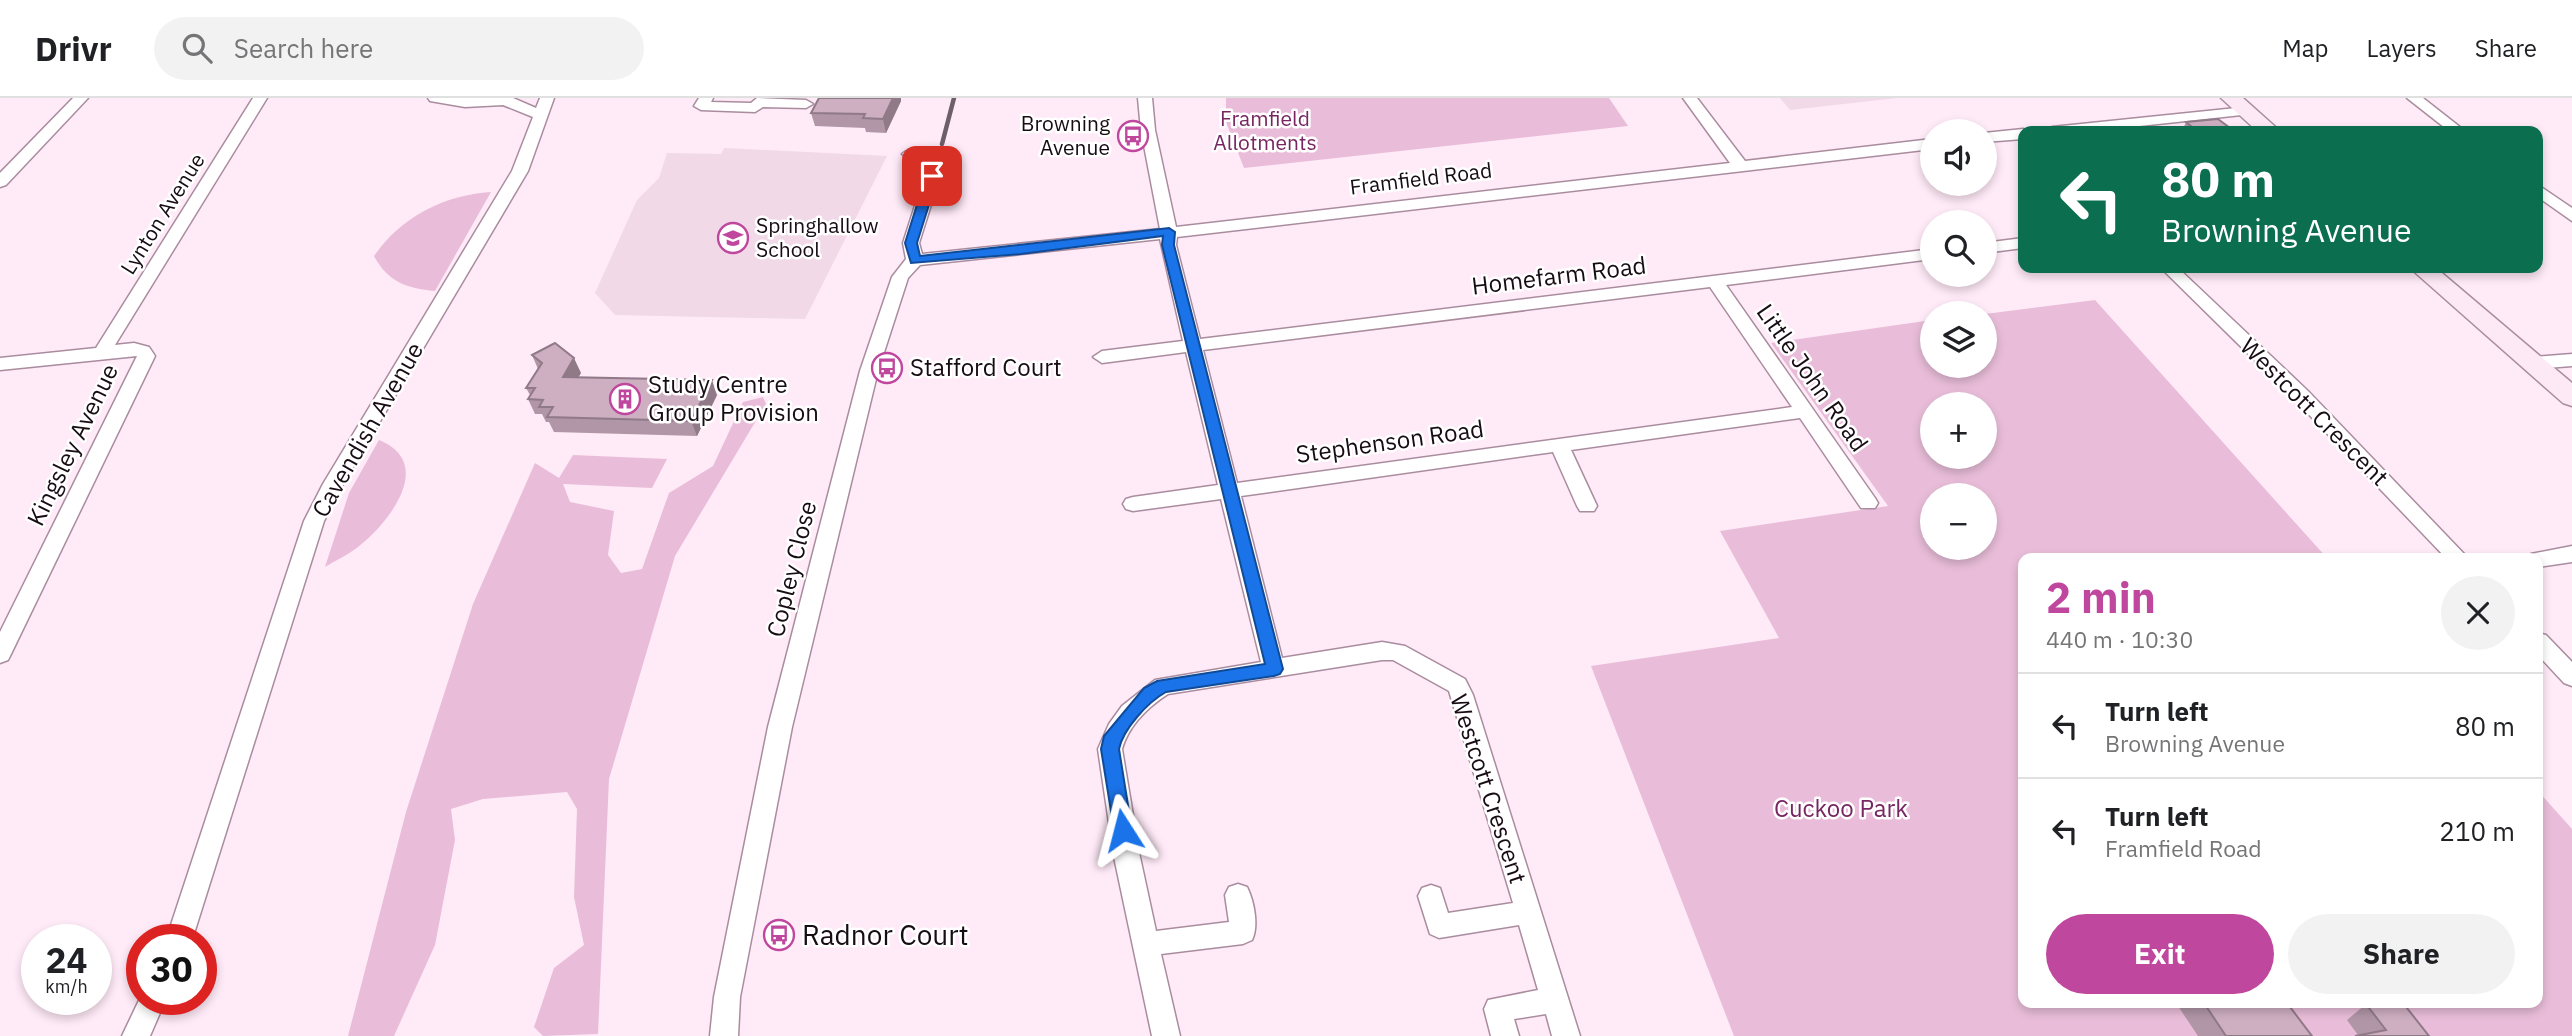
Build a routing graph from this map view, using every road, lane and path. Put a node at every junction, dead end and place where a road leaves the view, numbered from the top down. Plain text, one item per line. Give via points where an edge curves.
1 (81, 98) edge
2 (260, 98) edge
3 (435, 98) edge
4 (706, 98) edge
5 (1144, 98) edge
6 (1690, 98) edge
7 (2414, 98) edge
8 (507, 99) edge
9 (806, 104) dead end
10 (2238, 104) edge
11 (543, 106) edge
12 (2086, 126) edge
13 (2263, 126) edge
14 (2451, 126) edge
15 (2018, 135) edge
16 (1997, 137) edge
17 (1920, 145) edge
18 (910, 154) dead end
19 (1739, 164) junction
20 (0, 181) edge
21 (2543, 194) edge
22 (2572, 216) edge
23 (1169, 232) junction
24 (2018, 244) edge
25 (1997, 246) edge
26 (1920, 255) edge
27 (915, 260) junction
28 (2174, 273) edge
29 (2428, 273) edge
30 (1715, 281) junction
31 (1192, 346) junction
32 (103, 351) junction
33 (1102, 357) dead end
34 (2572, 360) edge
35 (2534, 363) junction
36 (0, 364) edge
37 (2572, 397) edge
38 (1805, 411) junction
39 (1559, 445) junction
40 (1229, 491) junction
41 (1868, 503) dead end
42 (1133, 504) dead end
43 (1587, 506) dead end
44 (2453, 553) edge
45 (2572, 554) edge
46 (2543, 558) edge
47 (2543, 646) edge
48 (0, 654) edge
49 (1274, 669) junction
50 (2572, 677) edge
51 (1238, 895) dead end
52 (1431, 896) dead end
53 (1527, 912) junction
54 (184, 924) edge
55 (1147, 944) junction
56 (1554, 1000) junction
57 (146, 1015) edge
58 (136, 1036) edge
59 (724, 1036) edge
60 (1166, 1036) edge
61 (1505, 1036) edge
62 (1566, 1036) edge

1 - 20 street
2 - 32 street, Lynton Avenue
3 - 8 street via 465,103
4 - 9 street via 701,106
5 - 23 street
6 - 19 street
7 - 14 street
8 - 11 street
10 - 12 street
10 - 13 street
11 - 54 street, Cavendish Avenue via 520,171 314,522
15 - 16 street
17 - 19 street, Framfield Road
18 - 27 street via 939,154 911,243
19 - 23 street, Framfield Road
21 - 22 street
23 - 27 street, Framfield Road
23 - 31 street via 1168,245
24 - 25 street
26 - 30 street, Homefarm Road
27 - 59 street, Copley Close via 900,276 869,370 780,727 727,997
28 - 44 street, Westcott Crescent via 2301,395
29 - 35 street
30 - 31 street, Homefarm Road
30 - 38 street, Little John Road
31 - 33 street
31 - 40 street
32 - 36 street, Kingsley Avenue
32 - 48 street, Kingsley Avenue via 134,349 146,356
34 - 35 street
35 - 37 street
38 - 39 street, Stephenson Road
38 - 41 street, Little John Road
39 - 40 street, Stephenson Road
39 - 43 street
40 - 42 street
40 - 49 street
45 - 46 street
47 - 50 street
49 - 53 street, Westcott Crescent via 1396,652 1457,685
49 - 55 street, Westcott Crescent via 1163,686 1150,693 1113,736 1110,749 1127,857
51 - 55 street via 1243,932
52 - 53 street via 1439,926
53 - 56 street, Westcott Crescent
55 - 60 street
56 - 61 street via 1498,1009
56 - 62 street, Westcott Crescent
57 - 58 street

